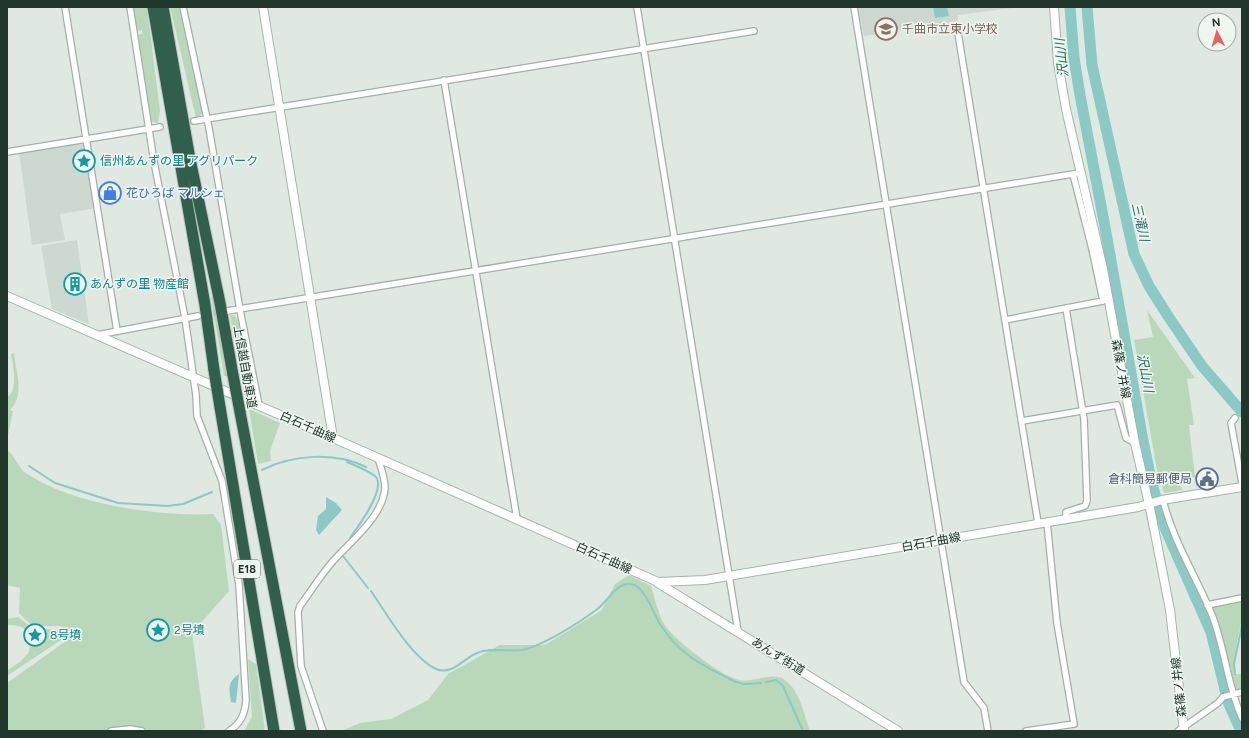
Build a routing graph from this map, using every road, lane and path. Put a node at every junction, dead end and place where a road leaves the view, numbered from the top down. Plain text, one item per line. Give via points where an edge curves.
1 (65, 7) edge
2 (130, 7) edge
3 (153, 7) edge
4 (163, 7) edge
5 (183, 7) edge
6 (263, 7) edge
7 (637, 7) edge
8 (854, 7) edge
9 (1054, 7) edge
10 (957, 27) dead end
11 (754, 31) dead end
12 (644, 49) junction
13 (444, 80) junction
14 (279, 107) junction
15 (206, 119) junction
16 (194, 121) dead end
17 (160, 127) dead end
18 (148, 129) junction
19 (86, 139) junction
20 (7, 152) edge
21 (1076, 174) junction
22 (984, 189) junction
23 (886, 205) junction
24 (674, 239) junction
25 (476, 271) junction
26 (7, 296) edge
27 (311, 298) junction
28 (1066, 308) junction
29 (240, 310) junction
30 (227, 311) tunnel mouth
31 (198, 316) tunnel mouth
32 (185, 318) junction
33 (1005, 320) junction
34 (117, 331) junction
35 (97, 335) junction
36 (192, 377) junction
37 (259, 405) junction
38 (1082, 411) junction
39 (1236, 418) dead end
40 (1022, 421) junction
41 (333, 438) junction
42 (1135, 442) junction
43 (378, 458) junction
44 (1242, 483) edge
45 (1242, 487) edge
46 (1163, 500) junction
47 (1150, 503) junction
48 (1066, 518) junction
49 (517, 519) junction
50 (1047, 522) junction
51 (1038, 523) junction
52 (940, 541) junction
53 (729, 575) junction
54 (658, 582) junction
55 (1242, 598) edge
56 (1207, 605) junction
57 (738, 631) junction
58 (1242, 692) edge
59 (1232, 694) junction
60 (1242, 718) edge
61 (1182, 729) edge
62 (111, 731) edge
63 (142, 731) edge
64 (229, 731) edge
65 (274, 731) edge
66 (301, 731) edge
67 (323, 731) edge
68 (898, 731) edge
69 (988, 731) edge
70 (1026, 731) edge

1 - 19 street
2 - 18 street
3 - 65 highway, E18, bridge via 205,304
4 - 66 highway, 上信越自動車道 / E18, bridge
5 - 15 street
6 - 14 main road
7 - 12 street
8 - 23 street
9 - 21 main road, 森篠ノ井線 via 1060,71
10 - 22 street
11 - 12 street
12 - 13 street
12 - 24 street
13 - 14 street
13 - 25 street
14 - 15 street
14 - 27 main road
15 - 16 street
15 - 29 street
17 - 18 street
18 - 19 street
18 - 32 street
19 - 20 street
19 - 34 street
21 - 22 street
21 - 28 street via 1103,301
21 - 42 main road, 森篠ノ井線 via 1103,269
22 - 23 street
22 - 33 street
23 - 24 street
23 - 52 street
24 - 25 street
24 - 53 street
25 - 27 street
25 - 49 street
26 - 35 main road, 白石千曲線
27 - 29 street
27 - 41 main road
28 - 33 street
28 - 38 street
29 - 30 street
29 - 37 street
31 - 32 street
32 - 34 street
32 - 36 street
33 - 40 street
34 - 35 street
35 - 36 main road, 白石千曲線
36 - 37 main road, 白石千曲線
36 - 64 street via 197,416 222,481 239,585 246,700 244,714
37 - 41 main road, 白石千曲線
38 - 40 street
38 - 42 street via 1117,405 1126,438
38 - 48 street via 1087,501 1085,506 1066,512
39 - 44 street via 1231,422
40 - 51 street
41 - 43 main road, 白石千曲線
42 - 47 main road, 森篠ノ井線
43 - 49 main road, 白石千曲線
43 - 67 street via 385,481 379,507 354,542 334,560 298,612 301,666
45 - 46 main road, 白石千曲線
46 - 47 main road, 白石千曲線
46 - 56 street via 1182,553
47 - 48 main road, 白石千曲線
47 - 61 main road, 森篠ノ井線 via 1170,610
48 - 50 main road, 白石千曲線
49 - 54 main road, 白石千曲線
50 - 51 main road, 白石千曲線
50 - 70 street via 1057,623 1074,724
51 - 52 main road, 白石千曲線
52 - 53 main road, 白石千曲線
52 - 69 street via 964,682 984,708
53 - 54 main road, 白石千曲線 via 705,580
53 - 57 street
54 - 57 main road, あんず街道
55 - 56 street
56 - 59 street via 1218,634
57 - 68 main road, あんず街道
58 - 59 street
59 - 60 street
59 - 61 street via 1223,697
62 - 63 street

